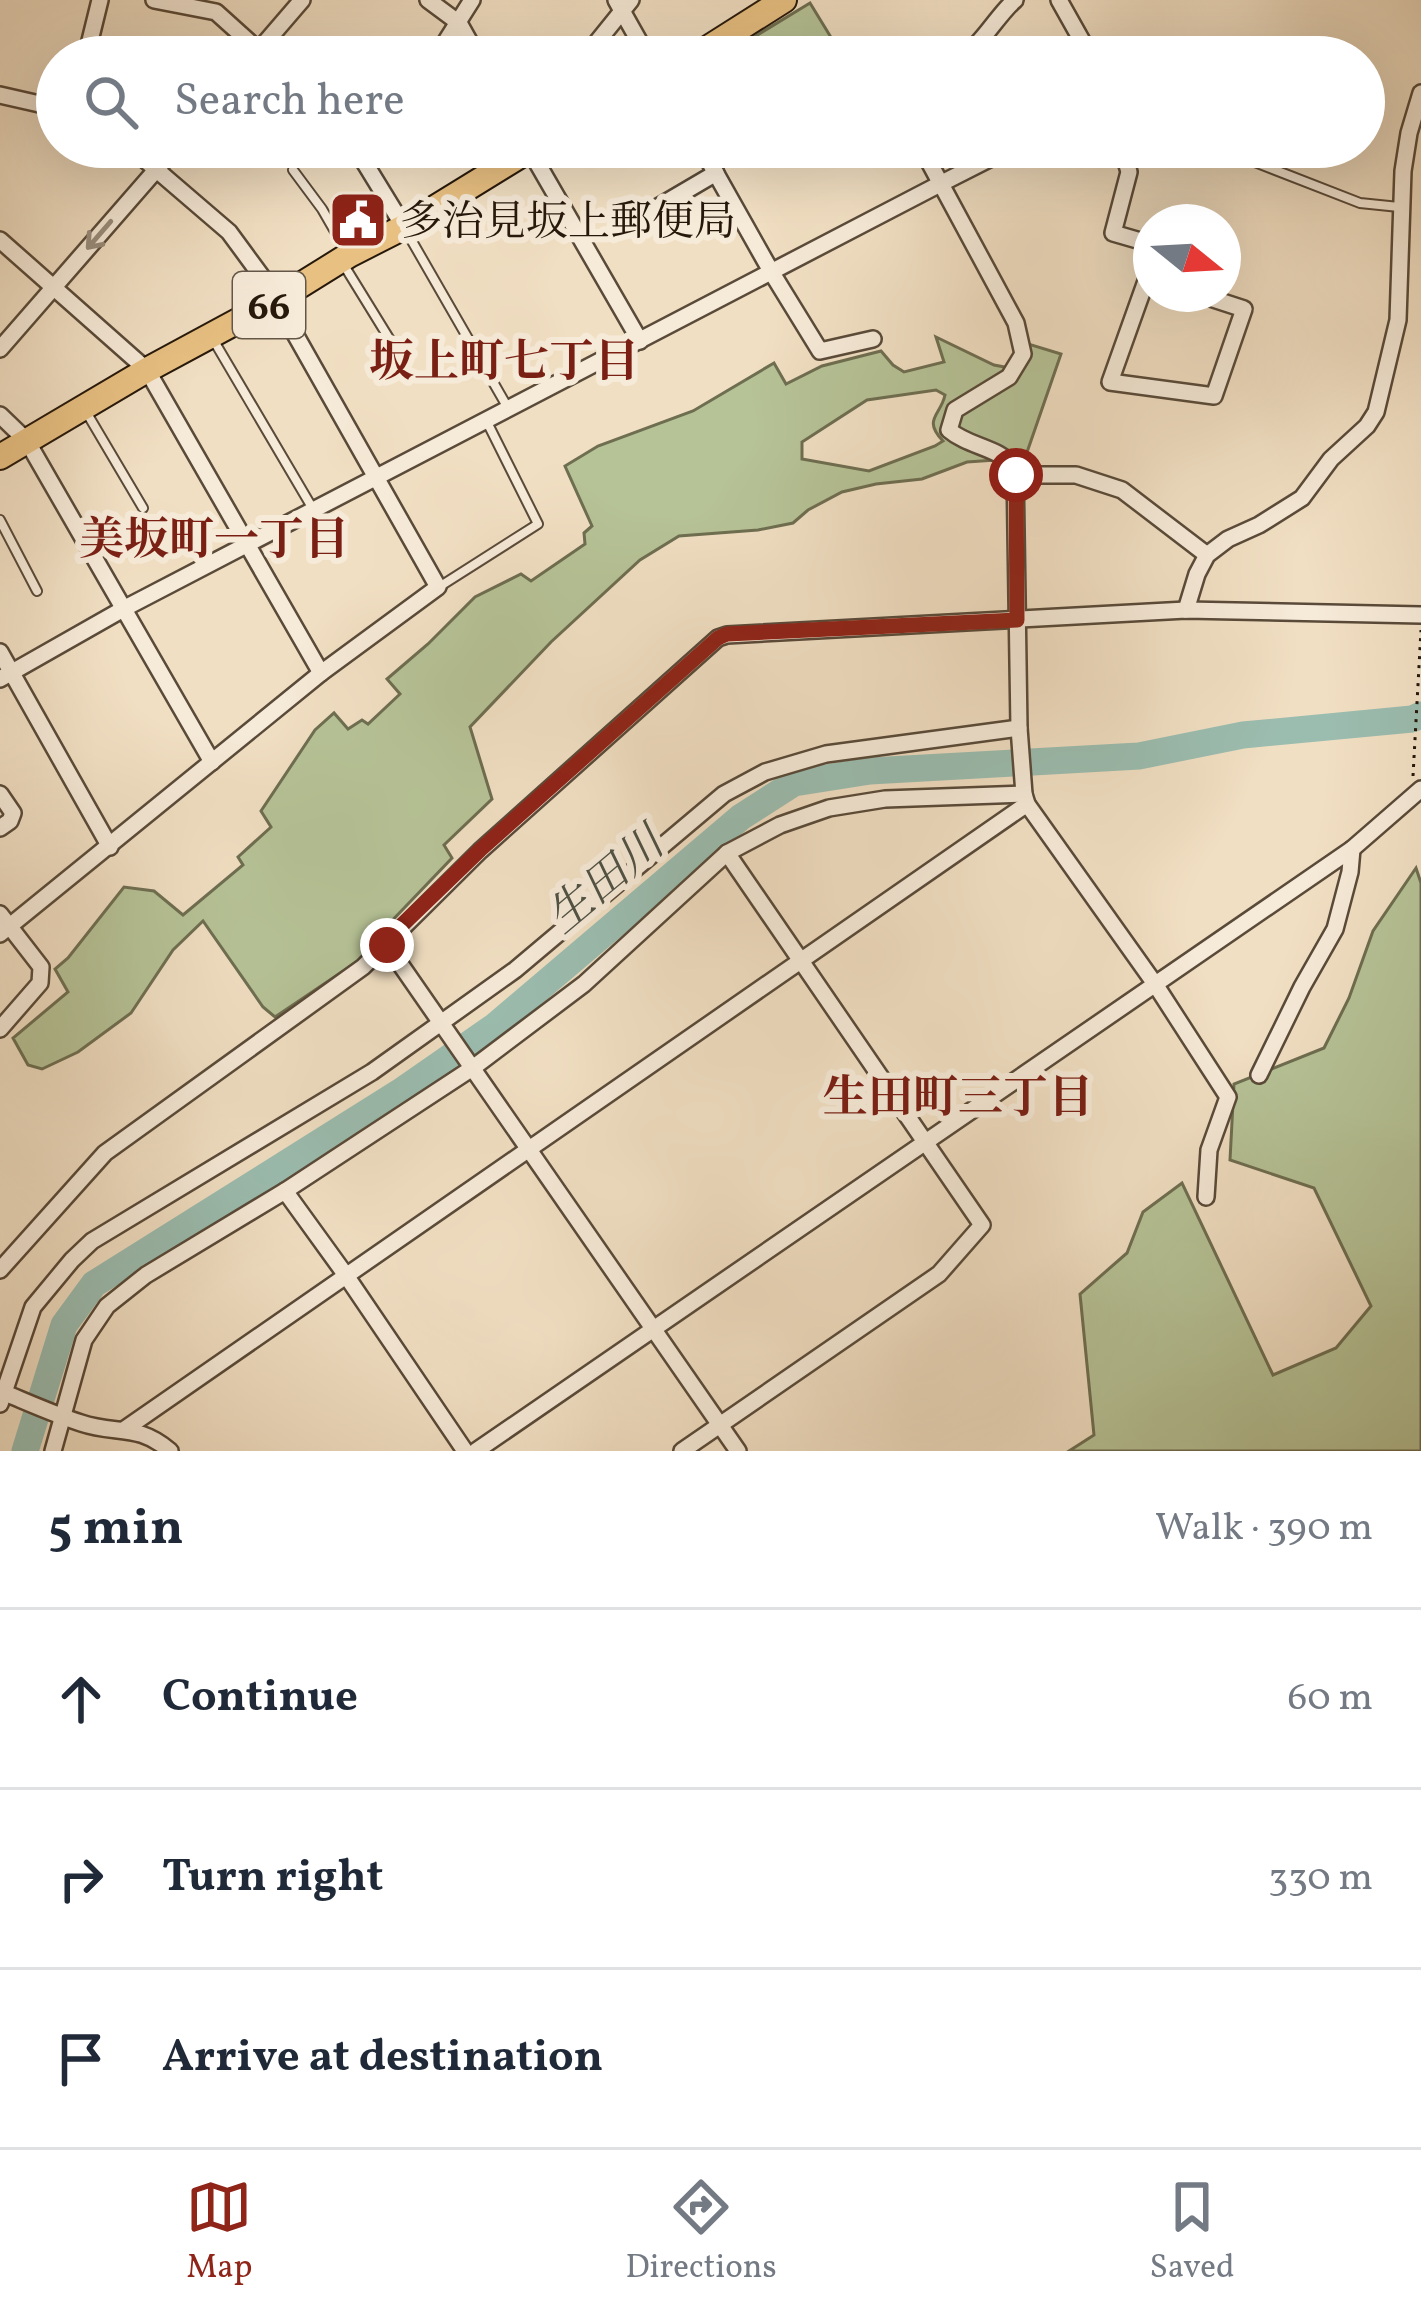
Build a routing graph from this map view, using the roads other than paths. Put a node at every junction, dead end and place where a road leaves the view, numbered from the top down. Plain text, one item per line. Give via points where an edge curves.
1 (100, 0) edge
2 (154, 0) edge
3 (302, 0) edge
4 (428, 0) edge
5 (472, 0) edge
6 (784, 0) edge
7 (1015, 0) edge
8 (1059, 0) edge
9 (623, 4) edge
10 (218, 6) edge
11 (459, 23) junction
12 (91, 36) edge
13 (243, 36) edge
14 (274, 36) edge
15 (450, 36) edge
16 (466, 36) edge
17 (600, 36) edge
18 (638, 36) edge
19 (727, 36) edge
20 (983, 36) edge
21 (1079, 36) edge
22 (1421, 93) edge
23 (0, 95) edge
24 (36, 103) edge
25 (155, 168) edge
26 (368, 168) edge
27 (498, 168) edge
28 (542, 168) edge
29 (700, 168) edge
30 (713, 168) edge
31 (932, 168) edge
32 (971, 168) edge
33 (1128, 168) edge
34 (1270, 168) edge
35 (157, 170) junction
36 (292, 170) dead end
37 (940, 184) junction
38 (1401, 207) junction
39 (641, 218) dead end
40 (404, 226) junction
41 (1133, 239) edge
42 (0, 240) edge
43 (345, 258) junction
44 (772, 273) junction
45 (54, 287) junction
46 (275, 301) junction
47 (1241, 308) edge
48 (1135, 312) edge
49 (210, 334) junction
50 (873, 339) dead end
51 (640, 341) junction
52 (395, 348) dead end
53 (0, 349) edge
54 (147, 370) junction
55 (85, 409) junction
56 (509, 409) junction
57 (0, 416) edge
58 (486, 421) junction
59 (28, 441) junction
60 (0, 457) edge
61 (1016, 475) junction
62 (378, 477) junction
63 (143, 508) dead end
64 (314, 510) junction
65 (0, 520) edge
66 (249, 545) junction
67 (1207, 555) junction
68 (438, 587) junction
69 (37, 592) dead end
70 (125, 608) junction
71 (1186, 610) junction
72 (1421, 618) edge
73 (1017, 620) junction
74 (0, 652) edge
75 (321, 673) junction
76 (6, 676) edge
77 (1019, 728) junction
78 (212, 762) junction
79 (1421, 789) edge
80 (0, 794) edge
81 (1026, 799) junction
82 (0, 828) edge
83 (110, 847) junction
84 (1352, 849) junction
85 (727, 853) junction
86 (3, 925) edge
87 (387, 945) junction
88 (800, 962) junction
89 (1155, 984) junction
90 (440, 1021) junction
91 (0, 1029) edge
92 (474, 1067) junction
93 (1259, 1075) dead end
94 (925, 1142) junction
95 (528, 1148) junction
96 (285, 1192) junction
97 (1206, 1197) dead end
98 (0, 1270) edge
99 (345, 1274) junction
100 (654, 1331) junction
101 (1, 1396) edge
102 (63, 1417) junction
103 (721, 1424) junction
104 (125, 1429) junction
105 (53, 1451) edge
106 (170, 1451) edge
107 (465, 1451) edge
108 (476, 1451) edge
109 (682, 1451) edge
110 (738, 1451) edge

1 - 12 street
2 - 10 street
3 - 14 street
4 - 11 street
5 - 11 street
6 - 19 main road
7 - 20 street
8 - 21 street
9 - 17 street
9 - 18 street
10 - 13 street
11 - 15 street
11 - 16 street
22 - 38 street
23 - 24 street
25 - 35 street
26 - 40 street
27 - 40 main road, 66
28 - 51 street
29 - 39 street
30 - 44 street
31 - 37 street
32 - 37 street
33 - 41 street via 1113,233
34 - 38 lane via 1360,203
35 -> 45 street
35 - 46 street via 229,232
36 - 43 lane via 322,208
37 - 44 street
37 - 61 street via 1016,323 1023,354 1009,377 955,410 949,430 1006,457
38 - 67 street via 1401,300 1376,412 1302,497
40 - 43 main road, 66
40 - 56 lane
42 - 45 street
43 - 46 main road, 66
43 - 52 lane
44 - 50 street via 820,351
44 - 51 street
45 - 53 street
45 - 54 street
46 - 49 main road, 66
46 - 62 street
47 - 48 street via 1214,397 1110,382
49 - 54 main road, 66
49 - 64 lane
51 - 56 street
54 - 55 main road, 66
54 - 66 street
55 - 59 main road, 66
55 - 63 lane
56 - 58 street
57 - 59 street
58 - 62 street
58 - 68 lane via 538,524
59 - 60 main road, 66
59 - 70 street
61 - 67 street via 1076,475 1122,490
61 - 73 street
62 - 64 street
62 - 68 street
64 - 66 street
65 - 69 lane
66 - 70 street
66 - 75 street
67 - 71 street
68 - 75 street
70 - 76 street
70 - 78 street
71 - 72 street
71 - 73 street
73 - 77 street
73 - 87 street via 718,638 480,850
74 - 76 street
75 - 78 street
76 - 83 street
77 - 81 street
77 - 90 street via 826,754 765,772 724,794 515,970
78 - 83 street
79 - 84 street
80 - 82 street via 13,812
81 - 85 street via 830,808
81 - 88 street
81 - 89 street
83 - 86 street
84 - 89 street
84 - 93 street via 1335,929
85 - 88 street
85 - 92 street via 584,984
86 - 91 street via 41,967 40,983
87 - 90 street
87 - 98 street via 105,1154
88 - 94 street
88 - 95 street
89 - 94 street
89 - 97 street via 1228,1097 1209,1150
90 - 92 street
90 - 101 street via 372,1072 92,1241 33,1306
92 - 95 street
92 - 96 street
94 - 100 street
94 - 103 street via 982,1225 939,1274
95 - 99 street
95 - 100 street
96 - 99 street
96 - 102 street via 106,1306 84,1340
99 - 104 street
99 - 107 street
100 - 103 street
100 - 108 street
101 - 102 street
102 - 104 street
102 - 105 street
103 - 109 street
103 - 110 street
104 - 106 street

